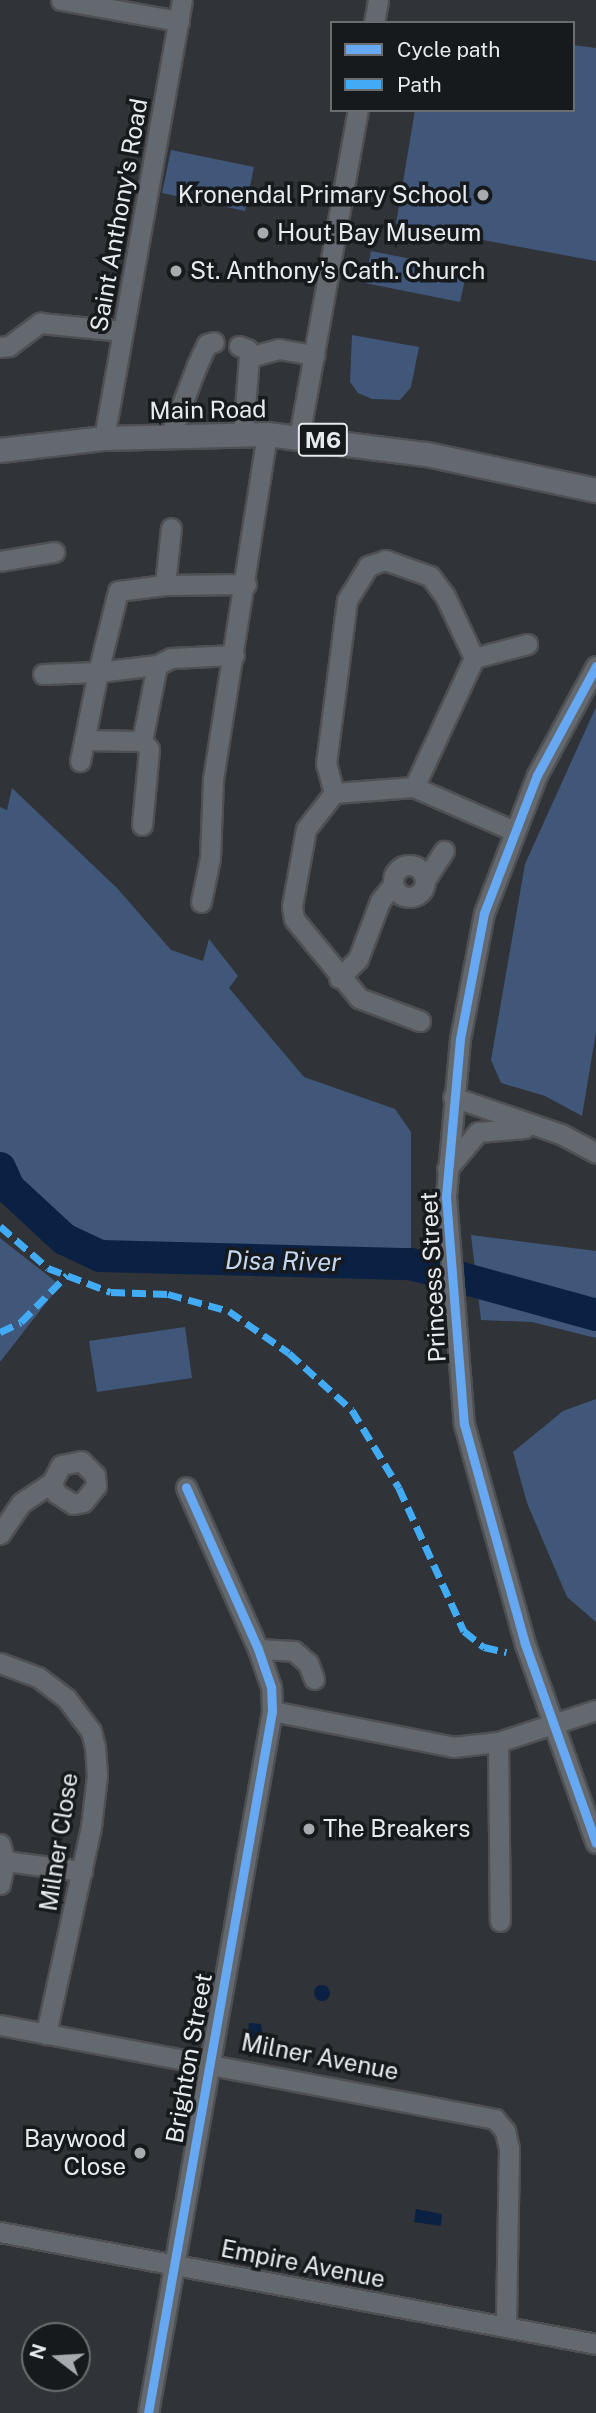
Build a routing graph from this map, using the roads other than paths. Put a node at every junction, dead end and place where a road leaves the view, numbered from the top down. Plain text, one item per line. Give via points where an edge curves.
1 (61, 0) edge
2 (182, 0) edge
3 (378, 0) edge
4 (179, 21) junction
5 (373, 21) edge
6 (358, 112) edge
7 (123, 331) junction
8 (215, 342) dead end
9 (0, 347) edge
10 (314, 355) junction
11 (243, 433) junction
12 (267, 435) junction
13 (170, 436) junction
14 (299, 437) junction
15 (104, 438) junction
16 (0, 450) edge
17 (538, 480) junction
18 (596, 490) edge
19 (596, 502) edge
20 (171, 528) dead end
21 (54, 552) dead end
22 (0, 561) edge
23 (246, 584) junction
24 (165, 585) junction
25 (527, 644) dead end
26 (234, 655) junction
27 (474, 658) junction
28 (157, 665) junction
29 (595, 666) edge
30 (98, 672) junction
31 (43, 674) dead end
32 (85, 740) junction
33 (152, 747) junction
34 (80, 761) dead end
35 (414, 787) junction
36 (334, 793) junction
37 (142, 825) dead end
38 (512, 830) junction
39 (444, 851) dead end
40 (201, 902) dead end
41 (339, 978) junction
42 (419, 1021) dead end
43 (453, 1097) junction
44 (554, 1131) junction
45 (596, 1153) edge
46 (447, 1169) junction
47 (52, 1482) dead end
48 (186, 1487) dead end
49 (0, 1534) edge
50 (258, 1649) junction
51 (3, 1668) edge
52 (314, 1679) dead end
53 (596, 1710) edge
54 (272, 1711) junction
55 (555, 1725) junction
56 (498, 1741) junction
57 (596, 1843) edge
58 (2, 1852) edge
59 (82, 1871) junction
60 (0, 1884) edge
61 (500, 1921) dead end
62 (0, 2025) edge
63 (46, 2034) junction
64 (208, 2061) junction
65 (0, 2232) edge
66 (172, 2264) junction
67 (506, 2327) junction
68 (596, 2344) edge
69 (148, 2413) edge

1 - 4 street
2 - 4 street, Saint Anthony's Road
3 - 5 street
4 - 7 street, Saint Anthony's Road
6 - 10 street
7 - 9 street via 40,323 9,346
7 - 15 street, Saint Anthony's Road
8 - 13 street via 207,345 197,365
10 - 11 street via 279,349 244,352
10 - 14 street
11 - 12 main road, Main Road / M6
11 - 13 main road, Main Road / M6
12 - 14 main road, Main Road / M6
12 - 23 street
13 - 15 main road, Main Road / M6
14 - 17 main road, Main Road / M6 via 426,454
15 - 16 main road, Main Road / M6
17 - 18 main road, Main Road / M6
17 - 19 main road, Main Road / M6
20 - 24 street
21 - 22 street
23 - 24 street
23 - 26 street
24 - 30 street via 122,589 115,594
25 - 27 street
26 - 28 street via 171,658
26 - 40 street via 213,779 210,858
27 - 35 street
27 - 36 street via 446,596 430,576 385,560 368,566 347,600 326,764
28 - 30 street
28 - 33 street
29 - 38 street, Princess Street
30 - 31 street
30 - 32 street
32 - 33 street
32 - 34 street
33 - 37 street
35 - 36 street
35 - 38 street
36 - 41 street via 306,829 291,913
38 - 43 street, Princess Street via 474,956
39 - 41 street via 414,896 399,894 393,885 380,901 358,959
41 - 42 street via 365,1002
43 - 44 street
43 - 46 street, Princess Street
44 - 45 street
44 - 46 street via 485,1130 466,1143
46 - 55 street, Princess Street via 446,1236 464,1424 525,1644
47 - 49 street via 21,1503
48 - 50 street, Brighton Street
50 - 52 street via 294,1651 308,1663
50 - 54 street, Brighton Street via 271,1687
51 - 59 street, Milner Close via 38,1677 66,1698 91,1731 97,1775
53 - 55 street
54 - 56 street via 453,1747
54 - 64 street, Brighton Street
55 - 56 street
55 - 57 street, Princess Street
56 - 61 street
58 - 59 street
58 - 60 street
59 - 63 street, Milner Close
62 - 63 street, Milner Avenue
63 - 64 street, Milner Avenue
64 - 66 street, Brighton Street
64 - 67 street, Milner Avenue via 484,2114 502,2126 509,2159
65 - 66 street, Empire Avenue
66 - 67 street, Empire Avenue
66 - 69 street, Brighton Street
67 - 68 street, Empire Avenue

